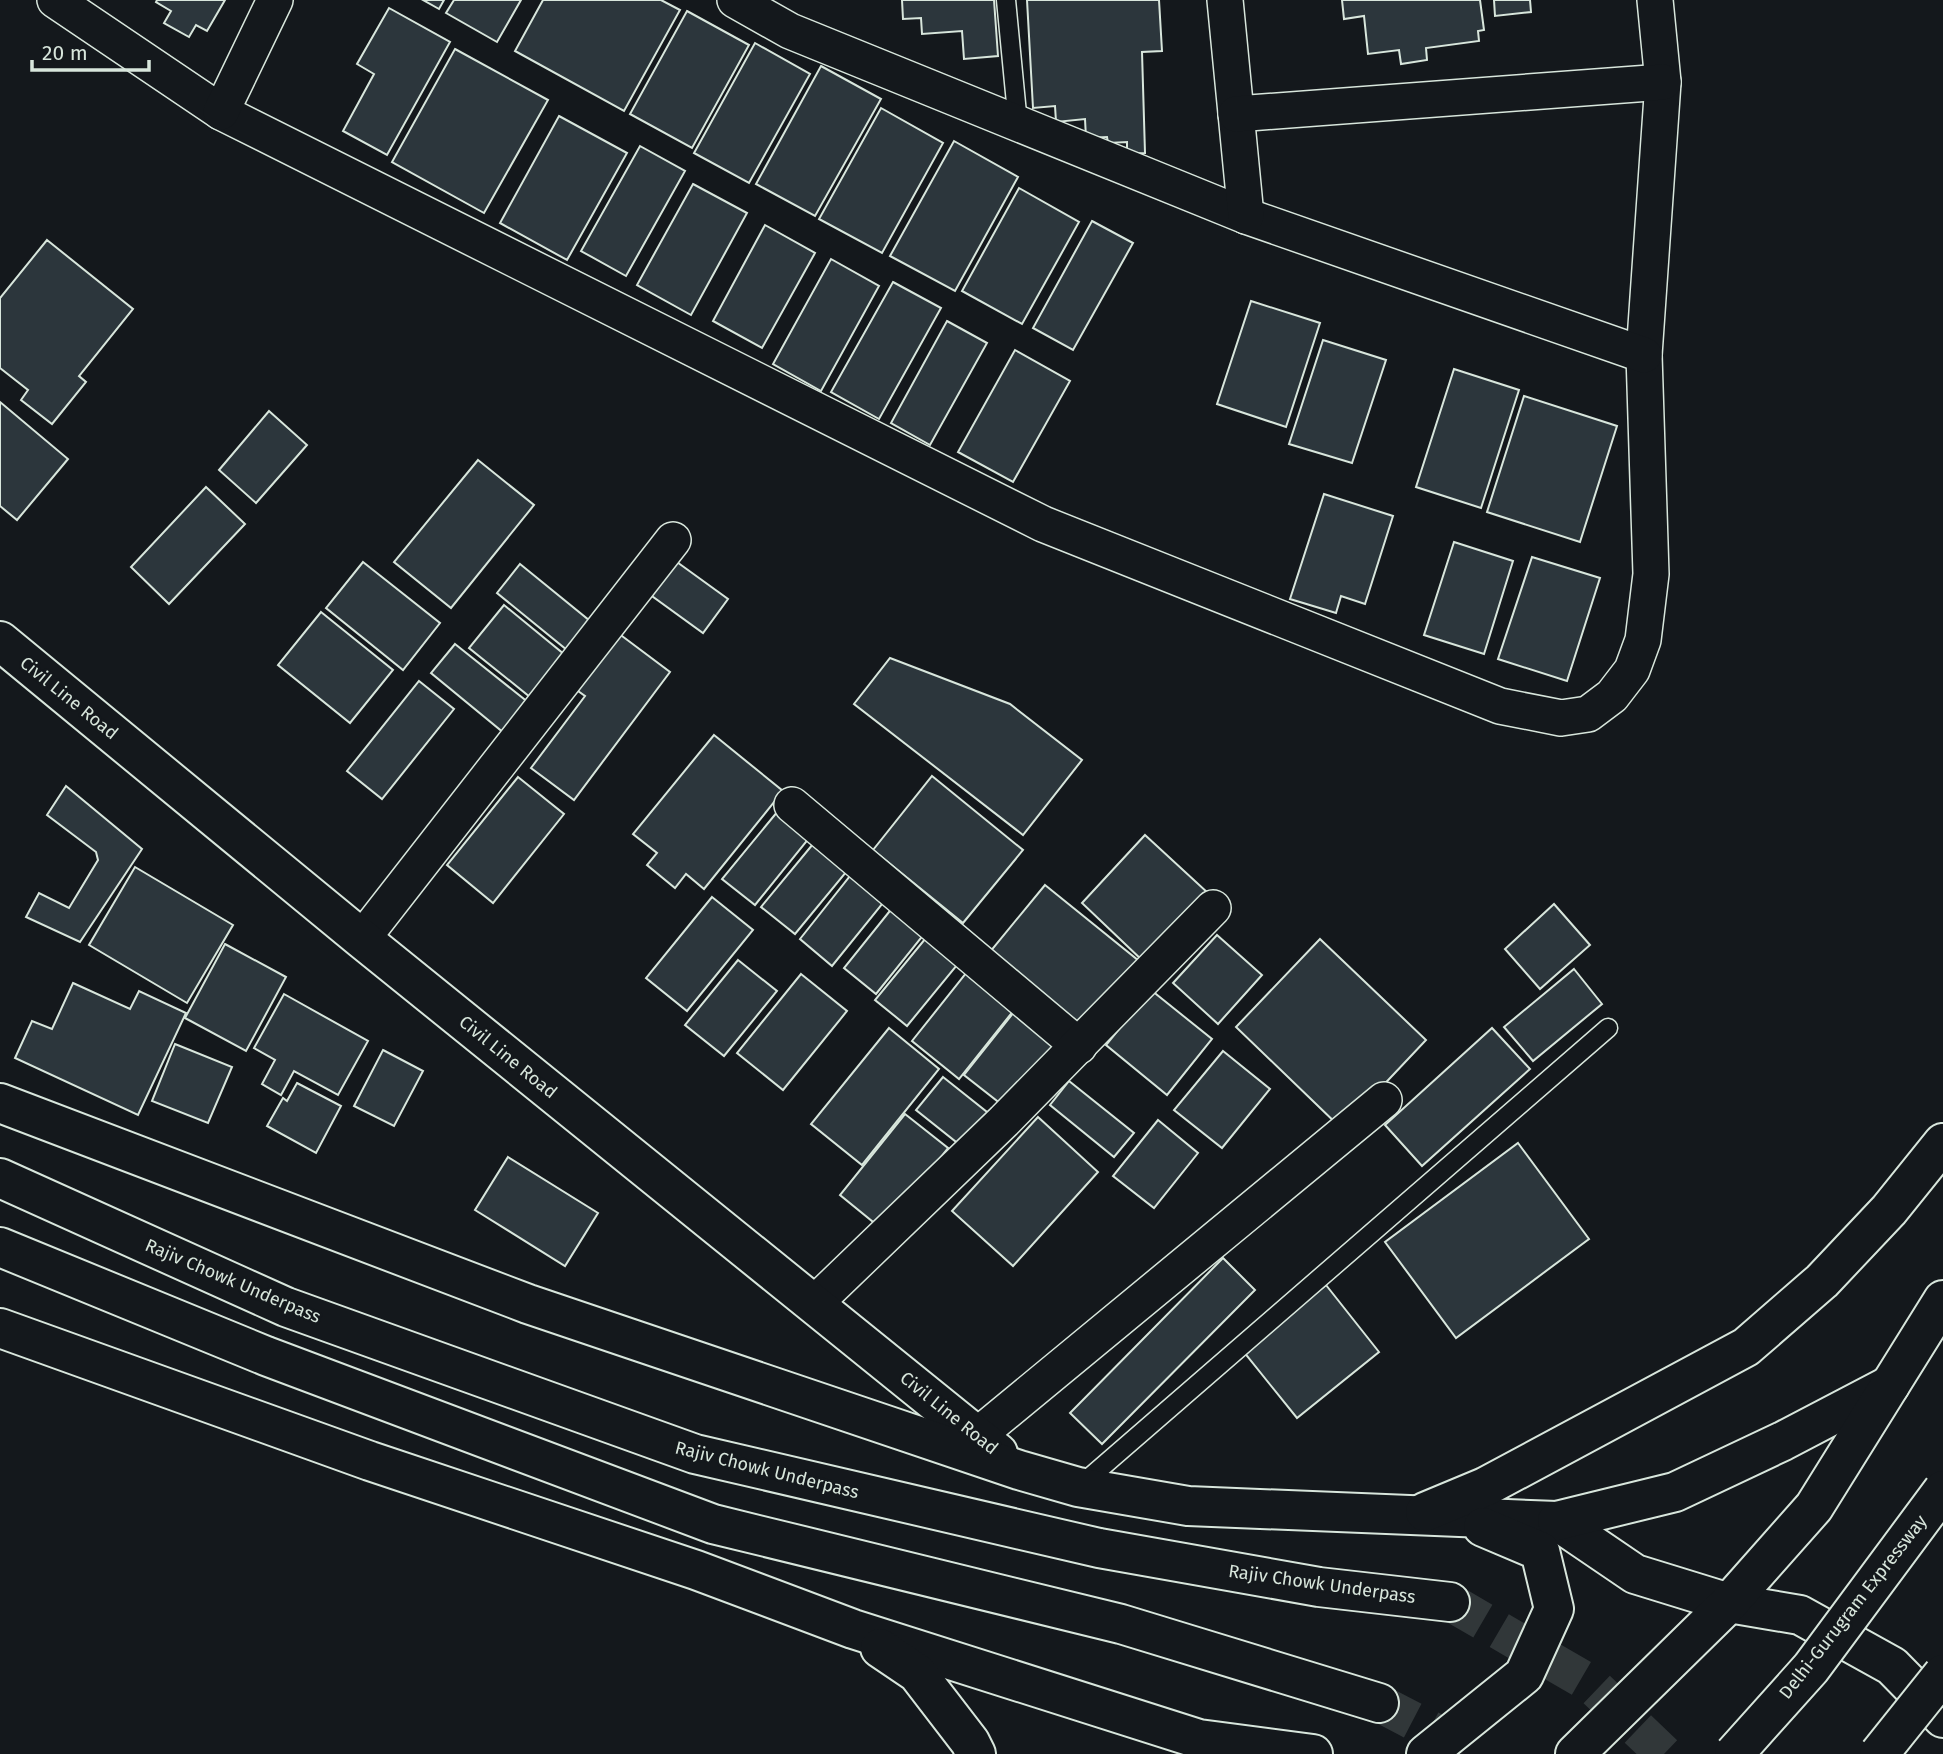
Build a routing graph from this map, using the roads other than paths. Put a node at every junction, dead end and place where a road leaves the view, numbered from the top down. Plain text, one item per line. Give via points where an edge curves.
1 (55, 0) edge
2 (275, 0) edge
3 (735, 0) edge
4 (1006, 0) edge
5 (1225, 0) edge
6 (1655, 0) edge
7 (790, 15) edge
8 (1663, 82) junction
9 (220, 112) junction
10 (1236, 114) junction
11 (1018, 124) junction
12 (1246, 216) junction
13 (1644, 355) junction
14 (673, 540) dead end
15 (0, 641) edge
16 (792, 805) dead end
17 (1213, 908) dead end
18 (362, 939) junction
19 (1608, 1028) dead end
20 (1079, 1046) junction
21 (1384, 1100) dead end
22 (0, 1103) edge
23 (1943, 1143) edge
24 (0, 1178) edge
25 (0, 1247) edge
26 (1943, 1300) edge
27 (814, 1304) junction
28 (0, 1328) edge
29 (1890, 1384) junction
30 (977, 1436) junction
31 (1019, 1470) junction
32 (1078, 1487) junction
33 (1943, 1490) edge
34 (1414, 1516) junction
35 (1465, 1519) junction
36 (1557, 1521) junction
37 (1450, 1602) tunnel mouth
38 (1728, 1602) junction
39 (853, 1629) junction
40 (1943, 1674) edge
41 (1379, 1703) tunnel mouth
42 (1943, 1718) edge
43 (976, 1754) edge
44 (1313, 1754) edge
45 (1426, 1754) edge
46 (1576, 1754) edge
47 (1734, 1754) edge
48 (1880, 1754) edge

1 - 9 street
2 - 9 street
3 - 7 street
4 - 11 lane
5 - 10 street
6 - 8 street
7 - 11 street
8 - 10 street
8 - 13 street
9 - 13 street via 1043,524 1500,706 1561,718 1587,714 1612,696 1632,670 1643,640 1651,574
10 - 12 street
11 - 12 street
12 - 13 street
14 - 18 street
15 - 18 main road, Civil Line Road
16 - 20 street
17 - 20 street
18 - 27 main road, Civil Line Road
19 - 32 lane
20 - 27 street
21 - 30 street
22 - 31 main road via 528,1304
23 - 34 main road via 1889,1210 1822,1281 1746,1347 1485,1487
24 - 37 main road, Rajiv Chowk Underpass via 286,1307 695,1454 1099,1548 1319,1587
25 - 41 main road via 266,1356 713,1524 1121,1624
26 - 29 main road
27 - 30 main road, Civil Line Road
28 - 39 main road
29 - 36 main road via 1675,1492
29 - 38 main road via 1814,1507
30 - 31 main road, Civil Line Road
31 - 32 main road
32 - 34 main road via 1188,1506
33 - 47 main road, Delhi-Gurugram Expressway, bridge via 1811,1668
34 - 35 main road
35 - 36 main road
35 - 45 main road via 1540,1551 1553,1609 1524,1675
36 - 38 main road via 1635,1574
38 - 42 main road via 1800,1615 1892,1665
38 - 46 main road
39 - 43 main road via 917,1674
39 - 44 main road via 1199,1739
40 - 48 main road, bridge

